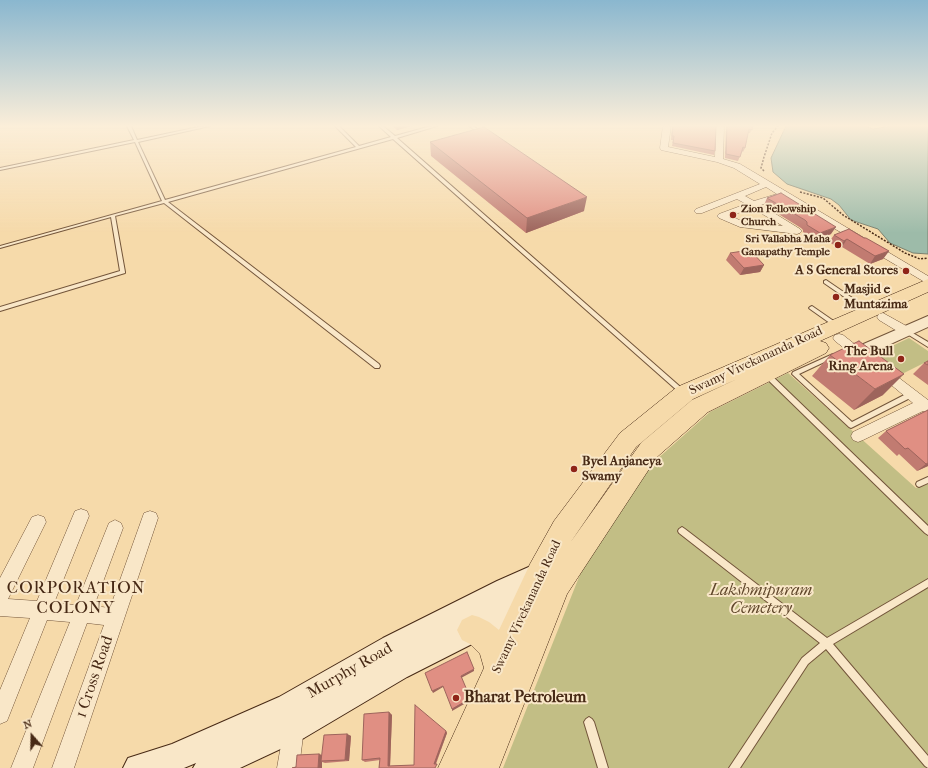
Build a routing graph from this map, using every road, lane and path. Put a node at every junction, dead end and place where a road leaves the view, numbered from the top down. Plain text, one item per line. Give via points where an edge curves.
1 (35, 162) edge
2 (146, 162) edge
3 (305, 162) edge
4 (423, 162) edge
5 (725, 162) edge
6 (763, 162) edge
7 (0, 169) edge
8 (767, 174) dead end
9 (767, 184) junction
10 (797, 191) dead end
11 (784, 194) junction
12 (738, 196) junction
13 (164, 201) junction
14 (753, 204) junction
15 (699, 211) dead end
16 (113, 216) junction
17 (0, 247) edge
18 (928, 258) edge
19 (928, 281) edge
20 (826, 282) dead end
21 (928, 285) edge
22 (928, 296) edge
23 (812, 308) dead end
24 (0, 309) edge
25 (875, 314) junction
26 (928, 321) edge
27 (906, 331) junction
28 (844, 344) junction
29 (927, 344) edge
30 (377, 366) dead end
31 (766, 374) junction
32 (685, 393) junction
33 (912, 394) junction
34 (926, 405) edge
35 (858, 436) dead end
36 (928, 480) edge
37 (919, 484) dead end
38 (81, 516) dead end
39 (150, 518) dead end
40 (38, 522) dead end
41 (114, 528) dead end
42 (682, 531) dead end
43 (928, 531) edge
44 (928, 583) edge
45 (543, 592) junction
46 (0, 596) edge
47 (0, 607) edge
48 (42, 611) junction
49 (82, 614) junction
50 (116, 617) junction
51 (472, 630) junction
52 (827, 643) junction
53 (499, 669) junction
54 (0, 714) edge
55 (589, 722) dead end
56 (294, 728) junction
57 (928, 763) edge
58 (22, 768) edge
59 (63, 768) edge
60 (138, 768) edge
61 (208, 768) edge
62 (288, 768) edge
63 (455, 768) edge
64 (482, 768) edge
65 (603, 768) edge
66 (734, 768) edge

1 - 7 lane
2 - 13 lane
3 - 13 lane
4 - 32 lane
5 - 9 street via 738,166
6 - 8 path via 761,168
9 - 11 street
9 - 12 street
10 - 18 path via 822,198 843,215 905,253 920,259
11 - 14 street
11 - 19 street
12 - 14 street
12 - 15 street
13 - 16 lane
13 - 30 lane
14 - 14 street via 722,216 740,224 797,231
16 - 17 lane
16 - 24 lane via 123,272
20 - 25 lane
21 - 25 main road, Swamy Vivekananda Road
22 - 25 main road, Swamy Vivekananda Road
23 - 28 lane
25 - 27 street
25 - 28 main road, Swamy Vivekananda Road
26 - 27 street
27 - 28 street
27 - 29 lane
28 - 31 main road, Swamy Vivekananda Road
28 - 32 main road, Swamy Vivekananda Road
28 - 33 street
28 - 33 lane via 795,374 851,425
31 - 43 lane
31 - 45 main road, Swamy Vivekananda Road via 700,406 648,450
32 - 45 main road, Swamy Vivekananda Road via 628,440 563,530
33 - 34 street
34 - 35 street
36 - 37 lane
38 - 48 street
39 - 50 street, 1 Cross Road
40 - 46 street
41 - 49 street
42 - 52 lane
44 - 52 lane
45 - 51 main road, Murphy Road
45 - 53 main road, Swamy Vivekananda Road via 508,644
45 - 60 main road, Murphy Road via 505,589 392,647 290,706 173,758
45 - 64 main road, Swamy Vivekananda Road via 492,748
47 - 48 street
48 - 49 street
48 - 54 street
49 - 50 street
49 - 58 street
50 - 59 street, 1 Cross Road
51 - 53 main road via 479,632 491,643
51 - 56 main road, Murphy Road via 398,668
52 - 57 lane
52 - 66 lane via 806,661
53 - 63 main road, Swamy Vivekananda Road
55 - 65 lane
56 - 61 main road, Murphy Road
56 - 62 street

